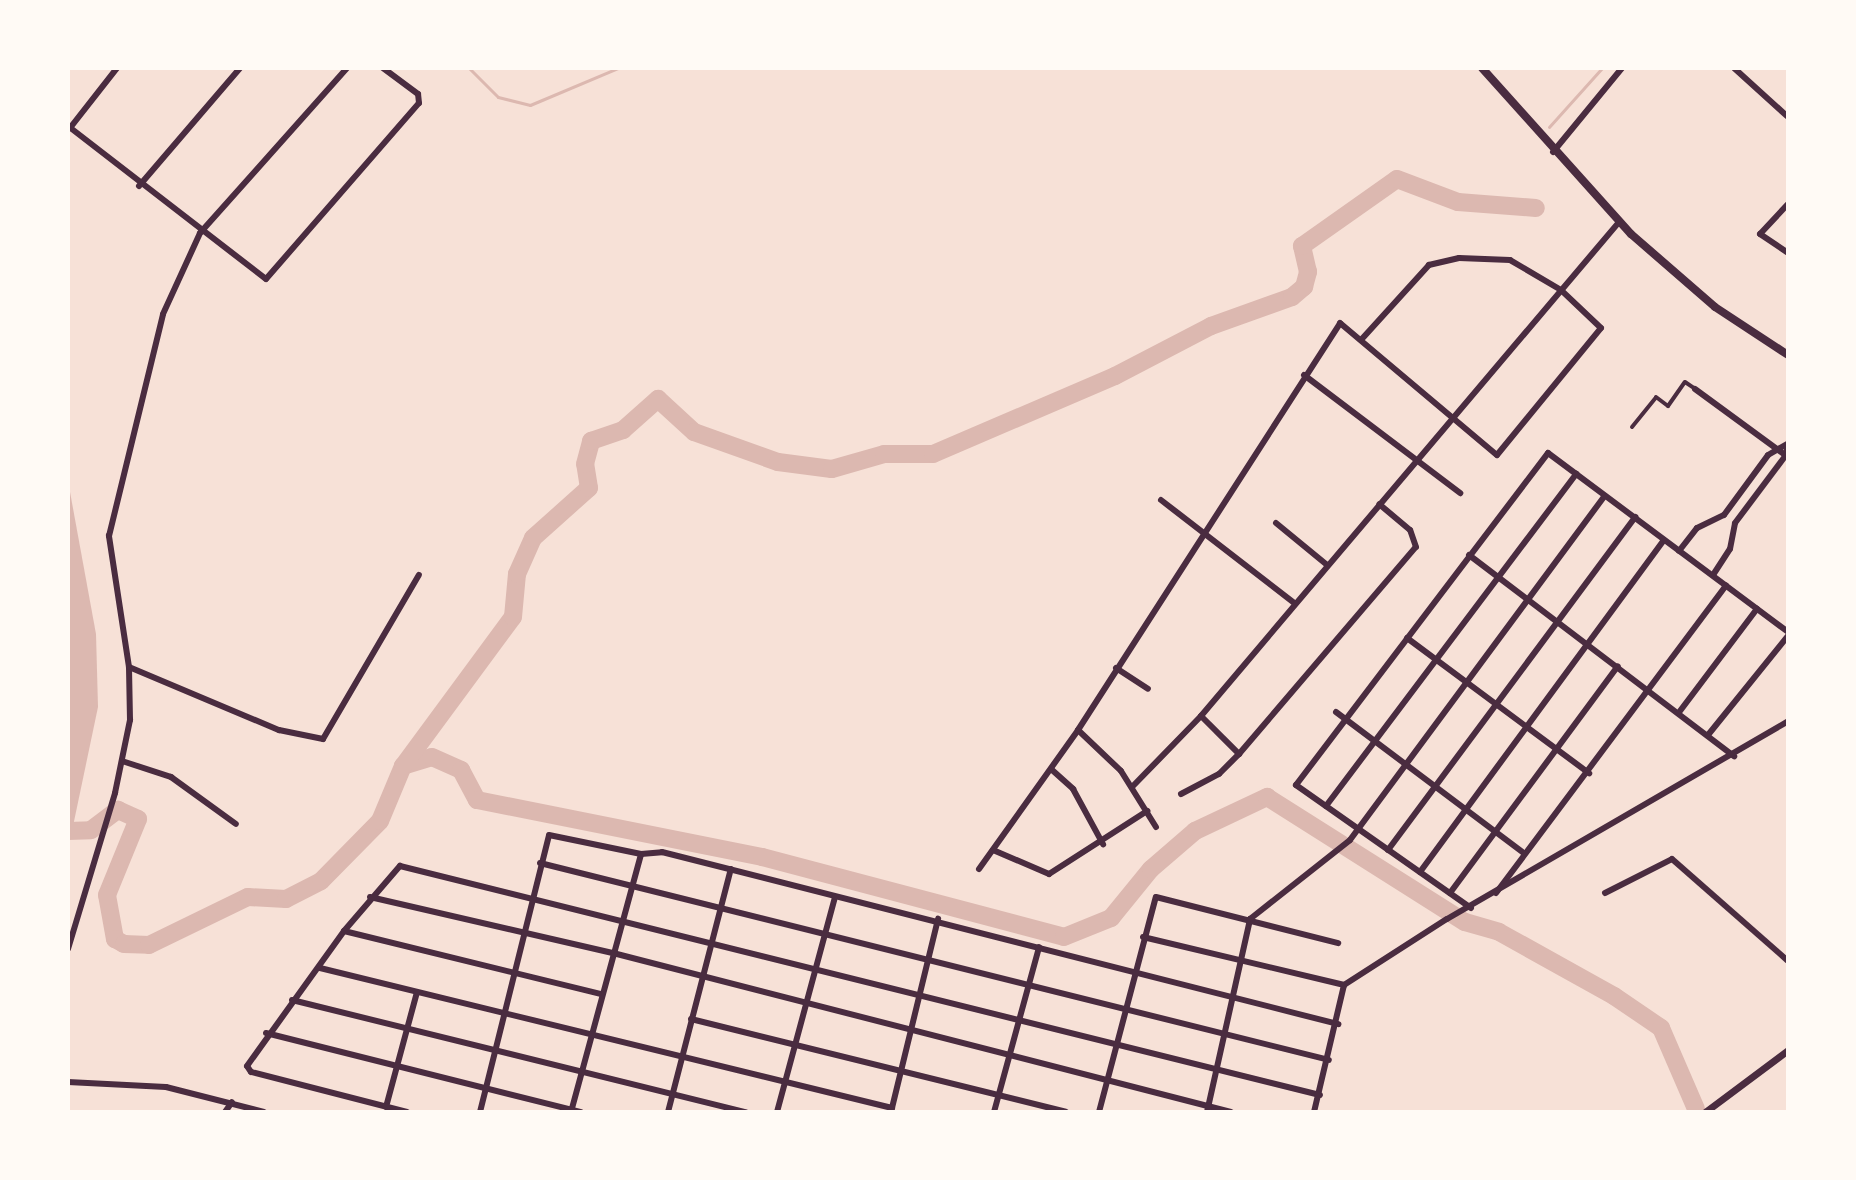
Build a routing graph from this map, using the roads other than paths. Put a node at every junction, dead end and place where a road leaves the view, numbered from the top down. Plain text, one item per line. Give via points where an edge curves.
1 (117, 68) edge
2 (240, 68) edge
3 (347, 68) edge
4 (383, 68) edge
5 (1482, 68) edge
6 (1622, 68) edge
7 (1734, 68) edge
8 (1787, 116) edge
9 (69, 127) edge
10 (1553, 152) junction
11 (139, 186) junction
12 (1788, 204) edge
13 (1619, 222) junction
14 (200, 233) junction
15 (1788, 253) edge
16 (1561, 290) junction
17 (1361, 340) junction
18 (1788, 355) edge
19 (1304, 375) junction
20 (1695, 389) joint
21 (1453, 415) junction
22 (1632, 427) dead end
23 (1788, 444) edge
24 (1776, 448) junction
25 (1787, 456) edge
26 (1416, 459) junction
27 (1576, 474) junction
28 (1460, 493) dead end
29 (1605, 496) junction
30 (1161, 500) dead end
31 (1379, 504) junction
32 (1724, 515) junction
33 (1635, 517) junction
34 (1276, 523) dead end
35 (1735, 523) junction
36 (1204, 533) junction
37 (1664, 540) junction
38 (1679, 551) junction
39 (1469, 555) junction
40 (1326, 564) junction
41 (419, 575) dead end
42 (1713, 575) junction
43 (1499, 577) junction
44 (1726, 585) junction
45 (1528, 599) junction
46 (1293, 602) junction
47 (1757, 609) junction
48 (1559, 622) junction
49 (1788, 634) edge
50 (1407, 638) junction
51 (1590, 645) junction
52 (1440, 660) junction
53 (1618, 666) junction
54 (129, 667) junction
55 (1116, 668) junction
56 (1469, 680) junction
57 (1646, 688) junction
58 (1148, 689) dead end
59 (1500, 704) junction
60 (1680, 711) junction
61 (1336, 712) dead end
62 (1201, 716) junction
63 (1346, 720) junction
64 (1788, 721) edge
65 (1531, 727) junction
66 (1078, 730) junction
67 (1708, 735) junction
68 (1375, 741) junction
69 (1557, 750) junction
70 (1239, 754) junction
71 (1734, 756) junction
72 (122, 761) junction
73 (1407, 765) junction
74 (1051, 769) junction
75 (1589, 773) junction
76 (1435, 785) junction
77 (1132, 787) junction
78 (1181, 794) dead end
79 (1326, 806) junction
80 (1467, 809) junction
81 (1147, 811) junction
82 (236, 824) dead end
83 (1156, 827) dead end
84 (1357, 829) junction
85 (1498, 832) junction
86 (1103, 844) junction
87 (993, 850) junction
88 (1388, 850) junction
89 (1524, 853) junction
90 (641, 854) junction
91 (540, 863) junction
92 (731, 869) junction
93 (979, 869) dead end
94 (1420, 872) junction
95 (631, 883) junction
96 (1450, 893) junction
97 (1605, 893) dead end
98 (1494, 896) junction
99 (370, 897) junction
100 (534, 897) junction
101 (835, 897) junction
102 (722, 907) junction
103 (1471, 908) junction
104 (623, 918) junction
105 (938, 919) junction
106 (1250, 919) junction
107 (344, 931) junction
108 (823, 931) junction
109 (521, 935) junction
110 (1143, 937) junction
111 (1338, 943) dead end
112 (714, 944) junction
113 (1039, 947) junction
114 (68, 949) edge
115 (613, 953) junction
116 (926, 955) junction
117 (1241, 959) junction
118 (1788, 961) edge
119 (320, 968) junction
120 (815, 969) junction
121 (1137, 971) junction
122 (512, 975) junction
123 (701, 980) junction
124 (1027, 983) junction
125 (1344, 985) junction
126 (417, 992) junction
127 (601, 994) junction
128 (918, 995) junction
129 (1234, 996) junction
130 (292, 1000) junction
131 (805, 1004) junction
132 (1124, 1008) junction
133 (505, 1013) junction
134 (691, 1019) junction
135 (1017, 1019) junction
136 (1338, 1024) junction
137 (406, 1027) junction
138 (908, 1032) junction
139 (266, 1033) junction
140 (1225, 1034) junction
141 (590, 1035) junction
142 (796, 1043) junction
143 (1117, 1043) junction
144 (1788, 1050) edge
145 (497, 1051) junction
146 (1008, 1056) junction
147 (682, 1058) junction
148 (1329, 1060) junction
149 (396, 1066) junction
150 (1217, 1068) junction
151 (900, 1069) junction
152 (581, 1071) junction
153 (1107, 1081) junction
154 (68, 1082) edge
155 (784, 1084) junction
156 (486, 1087) junction
157 (672, 1094) junction
158 (998, 1095) junction
159 (1320, 1095) junction
160 (232, 1102) junction
161 (386, 1107) junction
162 (1208, 1109) edge
163 (892, 1110) edge
164 (1711, 1110) edge
165 (572, 1111) edge
166 (225, 1112) edge
167 (261, 1112) edge
168 (407, 1112) edge
169 (480, 1112) edge
170 (581, 1112) edge
171 (668, 1112) edge
172 (746, 1112) edge
173 (777, 1112) edge
174 (994, 1112) edge
175 (1066, 1112) edge
176 (1099, 1112) edge
177 (1231, 1112) edge
178 (1314, 1112) edge

1 - 9 street
2 - 11 street
3 - 14 street
4 - 14 street via 418,94 419,103 268,278
5 - 10 main road
6 - 10 street
7 - 8 street
9 - 11 street
10 - 13 main road
11 - 14 street
12 - 15 street via 1760,234
13 - 16 street
13 - 18 main road via 1705,299
14 - 54 street via 163,314 113,510 109,536
16 - 17 street via 1510,260 1459,258 1429,265
16 - 21 street
16 - 21 street via 1599,323 1600,332 1497,455
17 - 19 street via 1340,323
17 - 21 street
19 - 26 street
19 - 36 street
20 - 22 street via 1685,382 1668,406 1656,397
20 - 24 street
21 - 26 street
23 - 24 street
23 - 25 street
24 - 25 street
24 - 32 street
25 - 35 street
26 - 28 street
26 - 31 street
27 - 29 street
27 - 39 street via 1548,453
27 - 43 street
29 - 33 street
29 - 45 street
30 - 36 street
31 - 40 street
31 - 70 street via 1410,530 1416,547
32 - 35 street
32 - 38 street via 1697,528
33 - 37 street
33 - 48 street
34 - 40 street
35 - 42 street via 1730,549
36 - 46 street
36 - 55 street
37 - 38 street
37 - 51 street
38 - 42 street
39 - 43 street
39 - 50 street
40 - 46 street
41 - 54 street via 323,739 279,730
42 - 44 street
43 - 45 street
43 - 52 street
44 - 47 street
44 - 57 street
45 - 48 street
45 - 56 street
46 - 62 street
47 - 49 street
47 - 60 street
48 - 51 street
48 - 59 street
49 - 67 street
50 - 52 street
50 - 63 street
51 - 53 street
51 - 65 street
52 - 56 street
52 - 68 street
53 - 57 street
53 - 69 street
54 - 72 street via 130,720
55 - 58 street
55 - 66 street
56 - 59 street
56 - 73 street
57 - 60 street
57 - 75 street
59 - 65 street
59 - 76 street
60 - 67 street
61 - 63 street
62 - 70 street
62 - 77 street
63 - 68 street
63 - 79 street via 1296,785
64 - 71 street
65 - 69 street
65 - 80 street
66 - 74 street
66 - 77 street
67 - 71 street
68 - 73 street
68 - 79 street
69 - 75 street
69 - 85 street
70 - 78 street via 1219,774
71 - 98 street
72 - 82 street via 171,777
72 - 114 street
73 - 76 street
73 - 84 street
74 - 86 street via 1073,789
74 - 87 street
75 - 89 street
76 - 80 street
76 - 88 street
77 - 81 street
79 - 84 street
80 - 85 street
80 - 94 street
81 - 83 street
81 - 86 street
84 - 88 street
84 - 106 street via 1341,849
85 - 89 street
85 - 96 street
86 - 87 street via 1049,874
87 - 93 street
88 - 94 street
89 - 98 street
90 - 91 street via 549,835
90 - 92 street via 662,852
90 - 95 street
91 - 95 street
91 - 100 street
92 - 101 street
92 - 102 street
94 - 96 street
95 - 102 street
95 - 104 street
96 - 103 street
97 - 118 street via 1672,859
98 - 103 street
99 - 100 street via 400,866
99 - 107 street
99 - 109 street
100 - 104 street
100 - 109 street
101 - 105 street
101 - 108 street
102 - 108 street
102 - 112 street
103 - 125 street
104 - 112 street
104 - 115 street
105 - 113 street
105 - 116 street
106 - 110 street via 1156,897
106 - 111 street
106 - 117 street
107 - 119 street
107 - 122 street
108 - 116 street
108 - 120 street
109 - 115 street
109 - 122 street
110 - 117 street
110 - 121 street
112 - 120 street
112 - 123 street
113 - 121 street
113 - 124 street
115 - 123 street
115 - 127 street
116 - 124 street
116 - 128 street
117 - 125 street
117 - 129 street
119 - 126 street
119 - 130 street
120 - 128 street
120 - 131 street
121 - 129 street
121 - 132 street
122 - 127 street
122 - 133 street
123 - 131 street
123 - 134 street
124 - 132 street
124 - 135 street
125 - 136 street
126 - 133 street
126 - 137 street
127 - 141 street
128 - 135 street
128 - 138 street
129 - 136 street
129 - 140 street
130 - 137 street
130 - 139 street
131 - 138 street
131 - 142 street
132 - 140 street
132 - 143 street
133 - 141 street
133 - 145 street
134 - 142 street
134 - 147 street
135 - 143 street
135 - 146 street
136 - 148 street
137 - 145 street
137 - 149 street
138 - 146 street
138 - 151 street
139 - 149 street
139 - 161 street via 247,1063 250,1071
140 - 148 street
140 - 150 street
141 - 147 street
141 - 152 street
142 - 151 street
142 - 155 street
143 - 150 street
143 - 153 street
144 - 164 street
145 - 152 street
145 - 156 street
146 - 153 street
146 - 158 street
147 - 155 street
147 - 157 street
148 - 159 street
149 - 156 street
149 - 161 street
150 - 159 street
150 - 162 street
151 - 158 street
151 - 163 street
152 - 157 street
152 - 165 street
153 - 162 street
153 - 176 street
154 - 160 street via 166,1087
155 - 163 street
155 - 173 street
156 - 165 street
156 - 169 street
157 - 171 street
157 - 172 street
158 - 174 street
158 - 175 street
159 - 178 street
160 - 166 street
160 - 167 street
161 - 168 street
162 - 177 street
165 - 170 street

